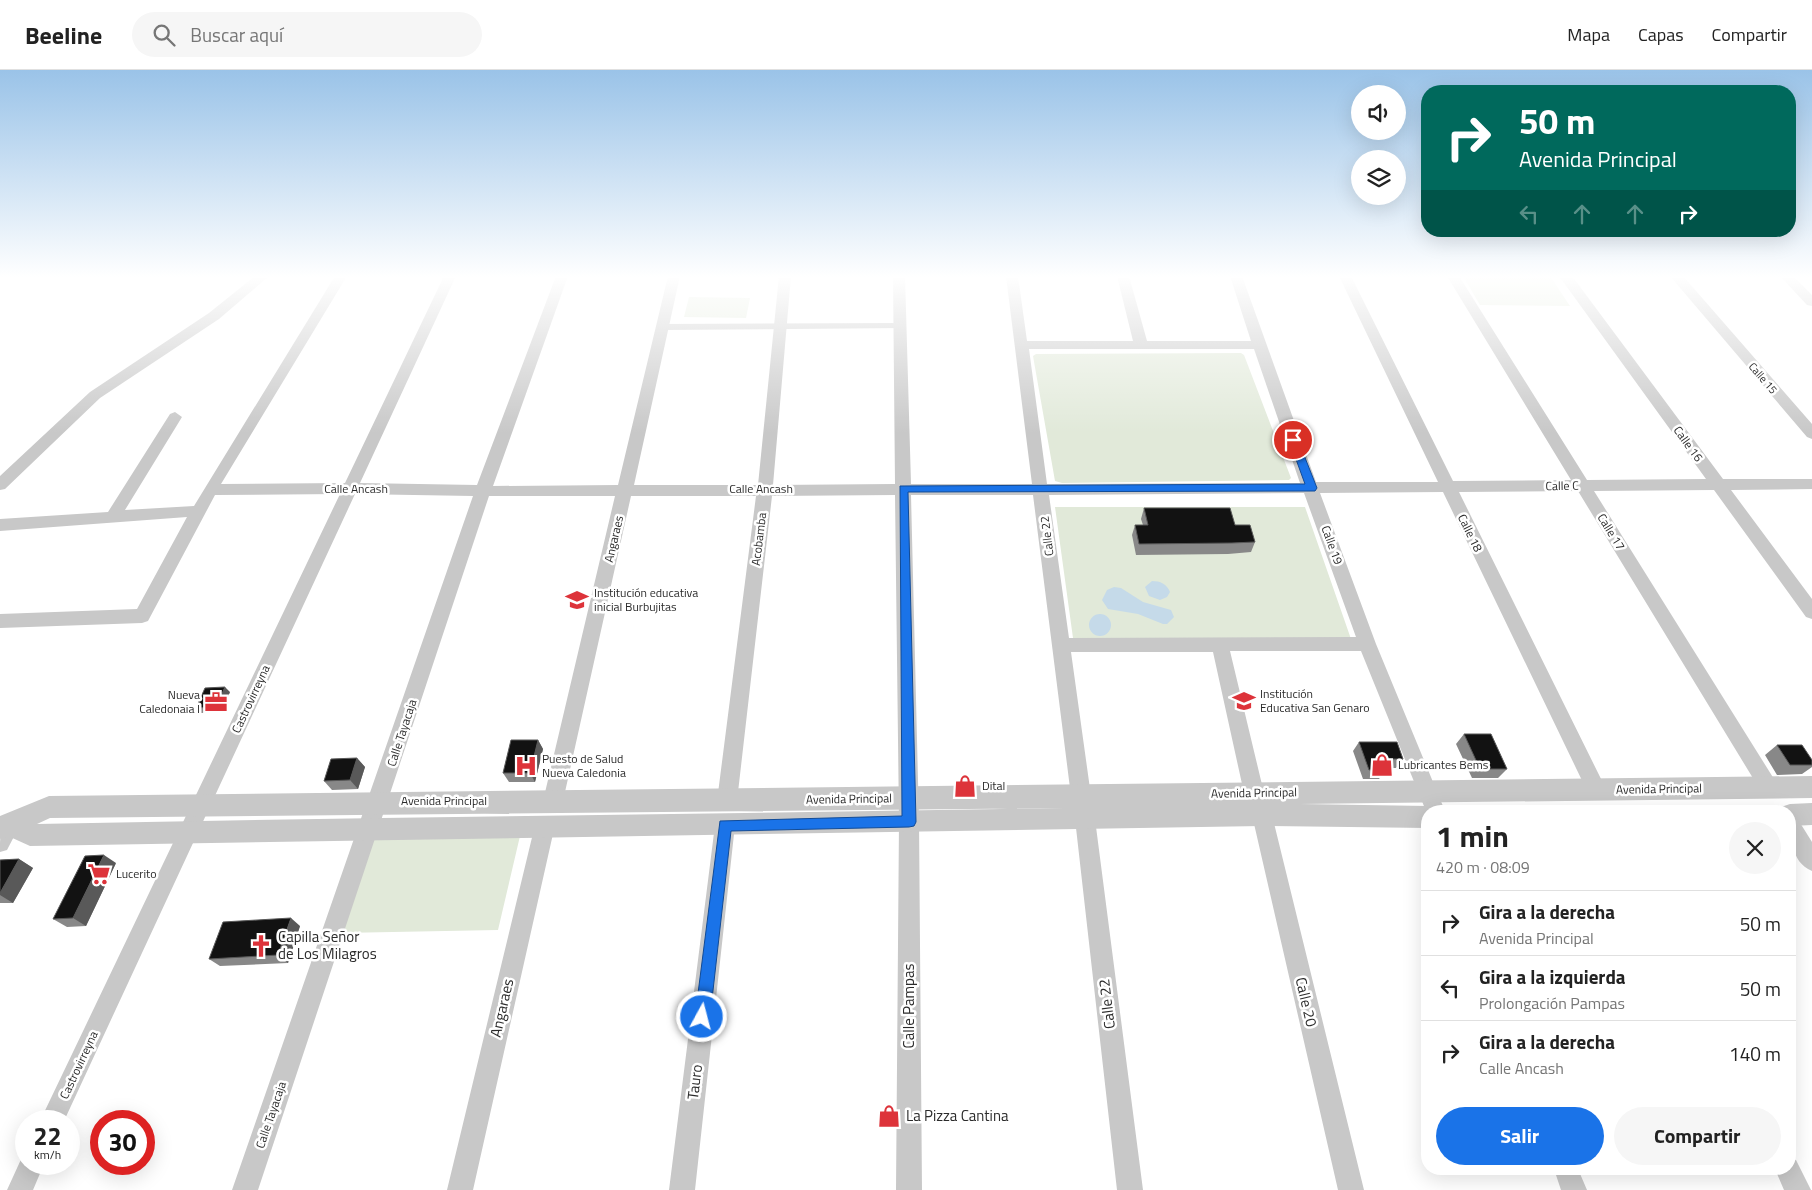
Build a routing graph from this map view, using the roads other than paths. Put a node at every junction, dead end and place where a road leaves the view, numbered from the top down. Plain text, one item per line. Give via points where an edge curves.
1 (196, 328) edge
2 (311, 328) edge
3 (425, 328) edge
4 (543, 328) edge
5 (663, 328) edge
6 (779, 328) edge
7 (899, 328) edge
8 (1020, 328) edge
9 (1136, 328) edge
10 (1253, 328) edge
11 (1371, 328) edge
12 (1486, 328) edge
13 (1603, 328) edge
14 (1721, 328) edge
15 (1022, 345) junction
16 (1259, 345) junction
17 (1141, 346) junction
18 (175, 418) dead end
19 (1812, 434) edge
20 (1812, 484) edge
21 (0, 485) edge
22 (1718, 485) junction
23 (1582, 486) junction
24 (1448, 487) junction
25 (349, 488) junction
26 (903, 488) junction
27 (1312, 488) junction
28 (765, 489) junction
29 (1042, 489) junction
30 (210, 490) junction
31 (626, 490) junction
32 (483, 491) junction
33 (198, 510) junction
34 (112, 517) junction
35 (0, 525) edge
36 (1812, 612) edge
37 (0, 621) edge
38 (1367, 644) junction
39 (1061, 645) junction
40 (1220, 645) junction
41 (1769, 787) junction
42 (1812, 787) edge
43 (1596, 789) junction
44 (553, 801) junction
45 (727, 801) junction
46 (379, 802) junction
47 (1431, 802) edge
48 (202, 804) junction
49 (1258, 804) junction
50 (1083, 807) junction
51 (909, 810) junction
52 (1812, 814) edge
53 (1796, 815) edge
54 (1421, 817) edge
55 (545, 825) junction
56 (725, 825) junction
57 (367, 828) junction
58 (188, 831) junction
59 (3, 832) edge
60 (1796, 834) edge
61 (1812, 861) edge
62 (57, 1110) edge
63 (27, 1175) edge
64 (1568, 1175) edge
65 (1790, 1175) edge
66 (20, 1190) edge
67 (245, 1190) edge
68 (460, 1190) edge
69 (682, 1190) edge
70 (909, 1190) edge
71 (1130, 1190) edge
72 (1350, 1190) edge
73 (1574, 1190) edge
74 (1798, 1190) edge

1 - 21 street via 95,395
2 - 30 street
3 - 25 street, Castrovirreyna
4 - 32 street, Calle Tayacaja
5 - 31 street, Angaraes
6 - 28 street, Acobamba
7 - 26 street, Calle Pampas
8 - 15 street, Calle 22
9 - 17 street
10 - 16 street, Calle 19
11 - 24 street, Calle 18
12 - 23 street, Calle 17
13 - 22 street, Calle 16
14 - 19 street, Calle 15
15 - 17 street
15 - 29 street, Calle 22
16 - 17 street
16 - 27 street, Calle 19
18 - 34 street
20 - 22 street, Calle C
22 - 23 street, Calle C
22 - 36 street, Calle 16
23 - 24 street, Calle C
23 - 41 street, Calle 17
24 - 27 street, Calle C
24 - 43 street, Calle 18
25 - 30 street, Calle Ancash
25 - 32 street, Calle Ancash
25 - 48 street, Castrovirreyna
26 - 28 street, Calle Ancash
26 - 29 street, Calle Ancash
26 - 51 street, Calle Pampas
27 - 29 street, Calle Ancash
27 - 38 street, Calle 19
28 - 31 street, Calle Ancash
28 - 45 street, Acobamba
29 - 39 street, Calle 22
30 - 33 street
31 - 32 street, Calle Ancash
31 - 44 street, Angaraes
32 - 46 street, Calle Tayacaja
33 - 34 street
33 - 37 street via 142,616
34 - 35 street
38 - 40 street
38 - 47 street, Calle 19
39 - 40 street
39 - 50 street, Calle 22
40 - 49 street, Calle 20
41 - 42 street, Avenida Principal
41 - 43 street, Avenida Principal
43 - 47 street, Avenida Principal
44 - 45 street, Avenida Principal
44 - 46 street, Avenida Principal
45 - 51 street, Avenida Principal
46 - 48 street, Avenida Principal
46 - 57 street, Calle Tayacaja
47 - 49 street, Avenida Principal
48 - 58 street, Castrovirreyna
48 - 59 street, Avenida Principal via 48,807
49 - 50 street, Avenida Principal
49 - 54 street, Avenida Principal
49 - 72 street, Calle 20
50 - 51 street, Avenida Principal
50 - 71 street, Calle 22
51 - 56 street, Avenida Principal
51 - 70 street, Calle Pampas
52 - 53 street
55 - 56 street, Avenida Principal
55 - 57 street, Avenida Principal
55 - 68 street, Angaraes
56 - 69 street, Tauro
57 - 58 street, Avenida Principal
57 - 67 street, Calle Tayacaja
58 - 59 street, Avenida Principal via 30,835
58 - 62 street, Castrovirreyna
60 - 61 street
63 - 66 street
64 - 73 street
65 - 74 street

